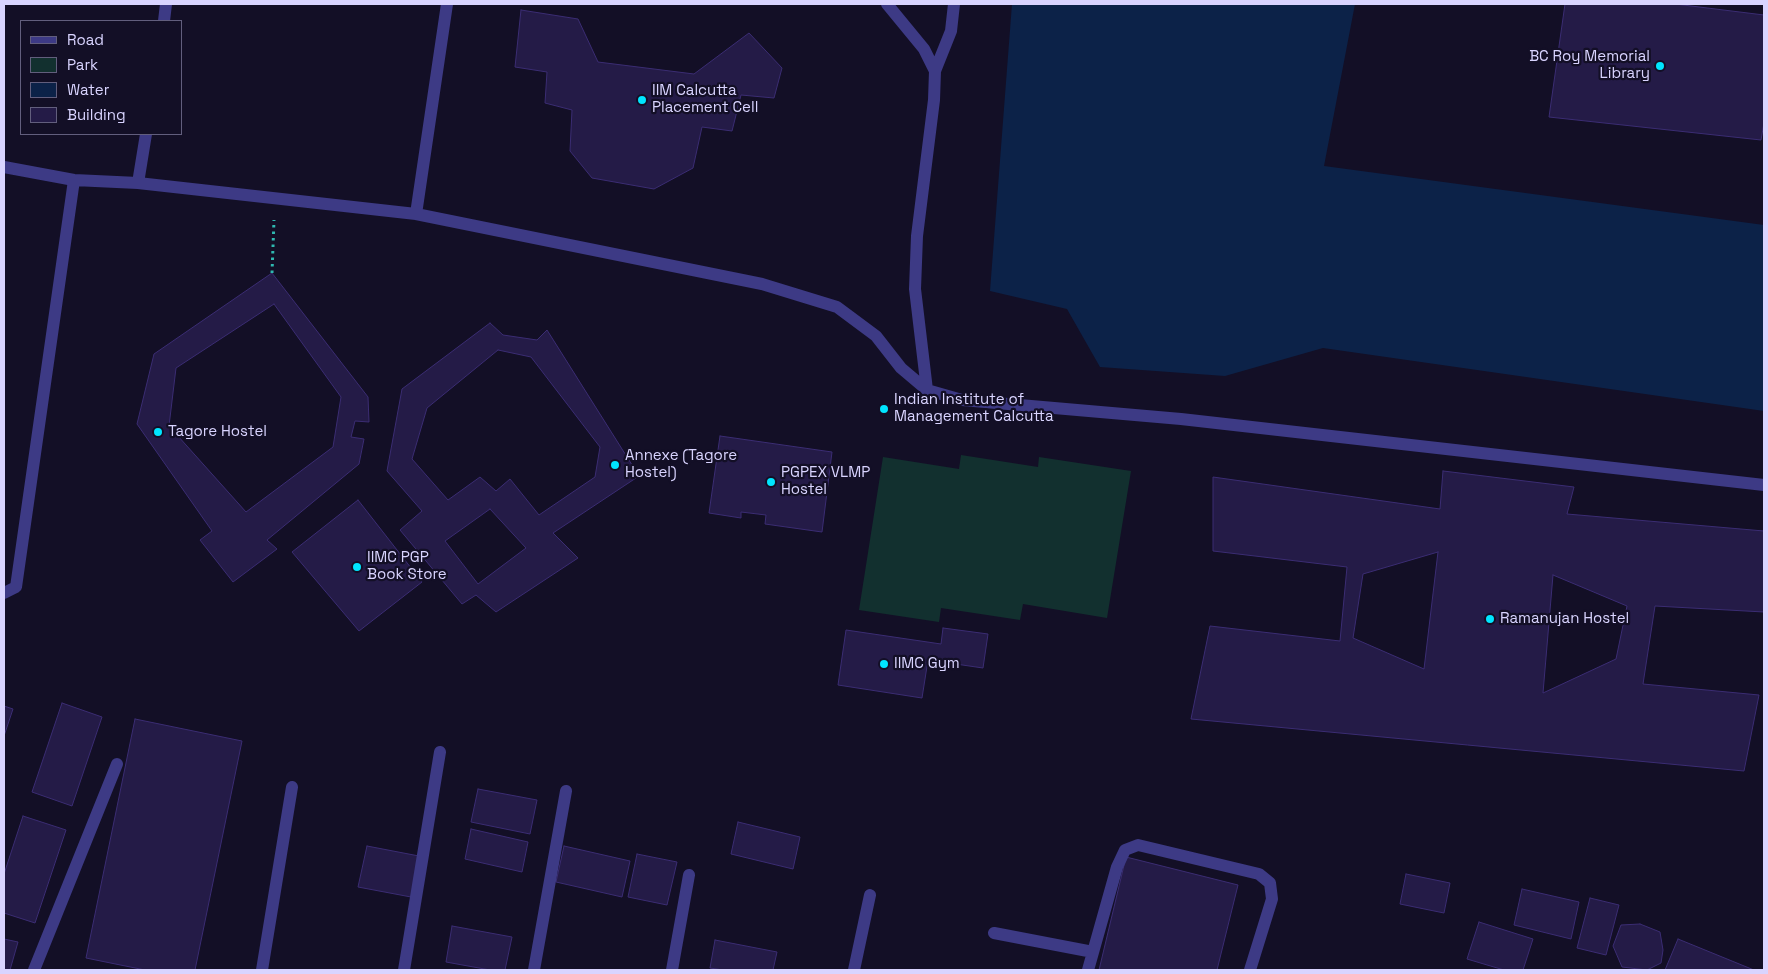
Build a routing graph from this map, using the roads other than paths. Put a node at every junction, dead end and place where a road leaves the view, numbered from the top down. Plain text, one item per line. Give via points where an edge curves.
1 (166, 4) edge
2 (448, 4) edge
3 (887, 4) edge
4 (954, 4) edge
5 (164, 20) edge
6 (935, 71) junction
7 (146, 135) edge
8 (4, 167) edge
9 (74, 180) junction
10 (138, 183) junction
11 (416, 214) junction
12 (927, 390) junction
13 (1764, 485) edge
14 (4, 593) edge
15 (440, 752) dead end
16 (117, 764) dead end
17 (292, 787) dead end
18 (566, 791) dead end
19 (689, 875) dead end
20 (870, 895) dead end
21 (994, 934) dead end
22 (1093, 952) junction
23 (34, 970) edge
24 (262, 970) edge
25 (404, 970) edge
26 (536, 970) edge
27 (672, 970) edge
28 (854, 970) edge
29 (1088, 970) edge
30 (1250, 970) edge

1 - 5 street
2 - 11 street
3 - 6 street via 924,49
4 - 6 street via 951,31
6 - 12 street via 917,236 915,289
7 - 10 street
8 - 9 street
9 - 10 street
9 - 14 street via 16,587
10 - 11 street
11 - 12 street via 762,284 837,307 876,336 901,368
12 - 13 street via 962,400 1181,420
15 - 25 street
16 - 23 street
17 - 24 street
18 - 26 street
19 - 27 street
20 - 28 street
21 - 22 street
22 - 29 street
22 - 30 street via 1117,867 1125,850 1138,845 1259,874 1270,883 1272,899

